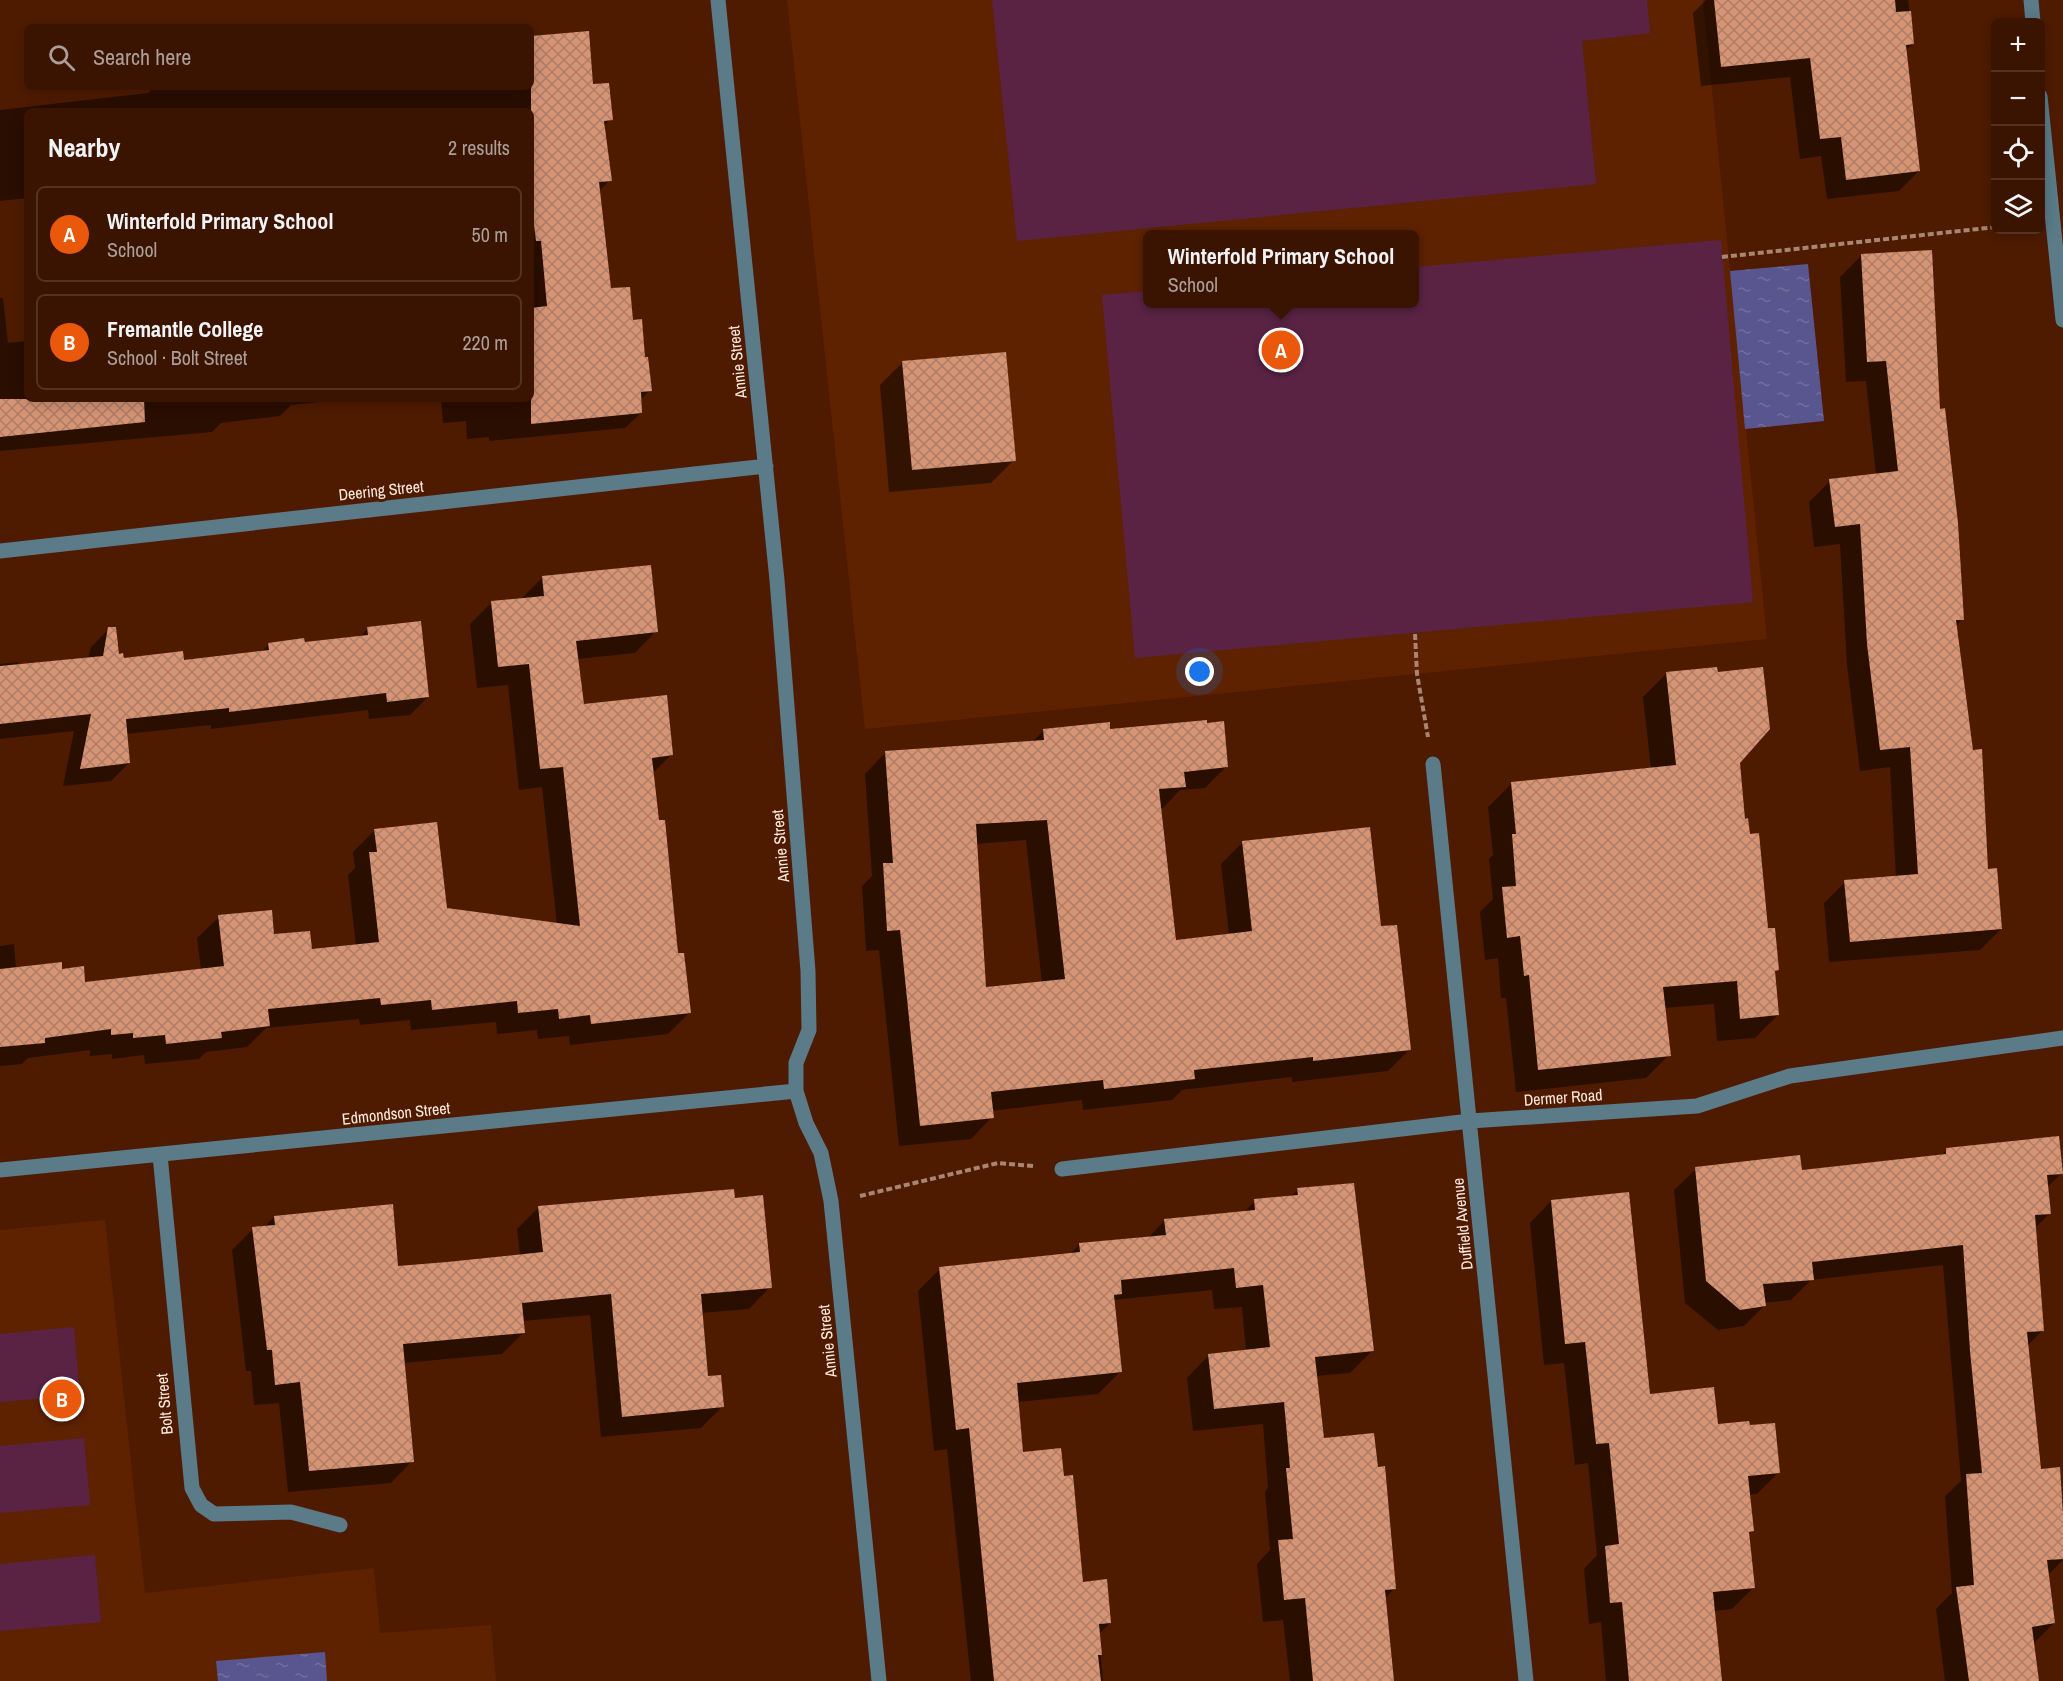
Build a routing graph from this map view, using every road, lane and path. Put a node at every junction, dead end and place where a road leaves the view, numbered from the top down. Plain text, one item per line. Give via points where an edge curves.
1 (718, 0) edge
2 (2031, 0) edge
3 (2033, 18) edge
4 (2043, 126) edge
5 (1991, 227) edge
6 (1722, 257) dead end
7 (2063, 320) edge
8 (766, 466) junction
9 (0, 551) edge
10 (1415, 634) dead end
11 (1433, 764) joint
12 (2063, 1038) edge
13 (796, 1091) junction
14 (1470, 1121) junction
15 (160, 1155) junction
16 (1062, 1169) joint
17 (0, 1170) edge
18 (856, 1197) dead end
19 (340, 1525) dead end
20 (879, 1681) edge
21 (1526, 1681) edge

1 - 8 street, Annie Street
2 - 3 street
4 - 7 street
5 - 6 path
8 - 9 street, Deering Street
8 - 13 street, Annie Street via 808,971 809,1030 796,1063
10 - 11 path via 1417,674
11 - 14 street, Duffield Avenue
12 - 14 street, Dermer Road via 1790,1076 1697,1106
13 - 15 street, Edmondson Street
13 - 20 street, Annie Street via 821,1153 831,1201
14 - 16 street, Dermer Road
14 - 21 street, Duffield Avenue
15 - 17 street, Edmondson Street
15 - 19 street, Bolt Street via 192,1488 201,1505 214,1514 291,1512
16 - 18 path via 998,1163

